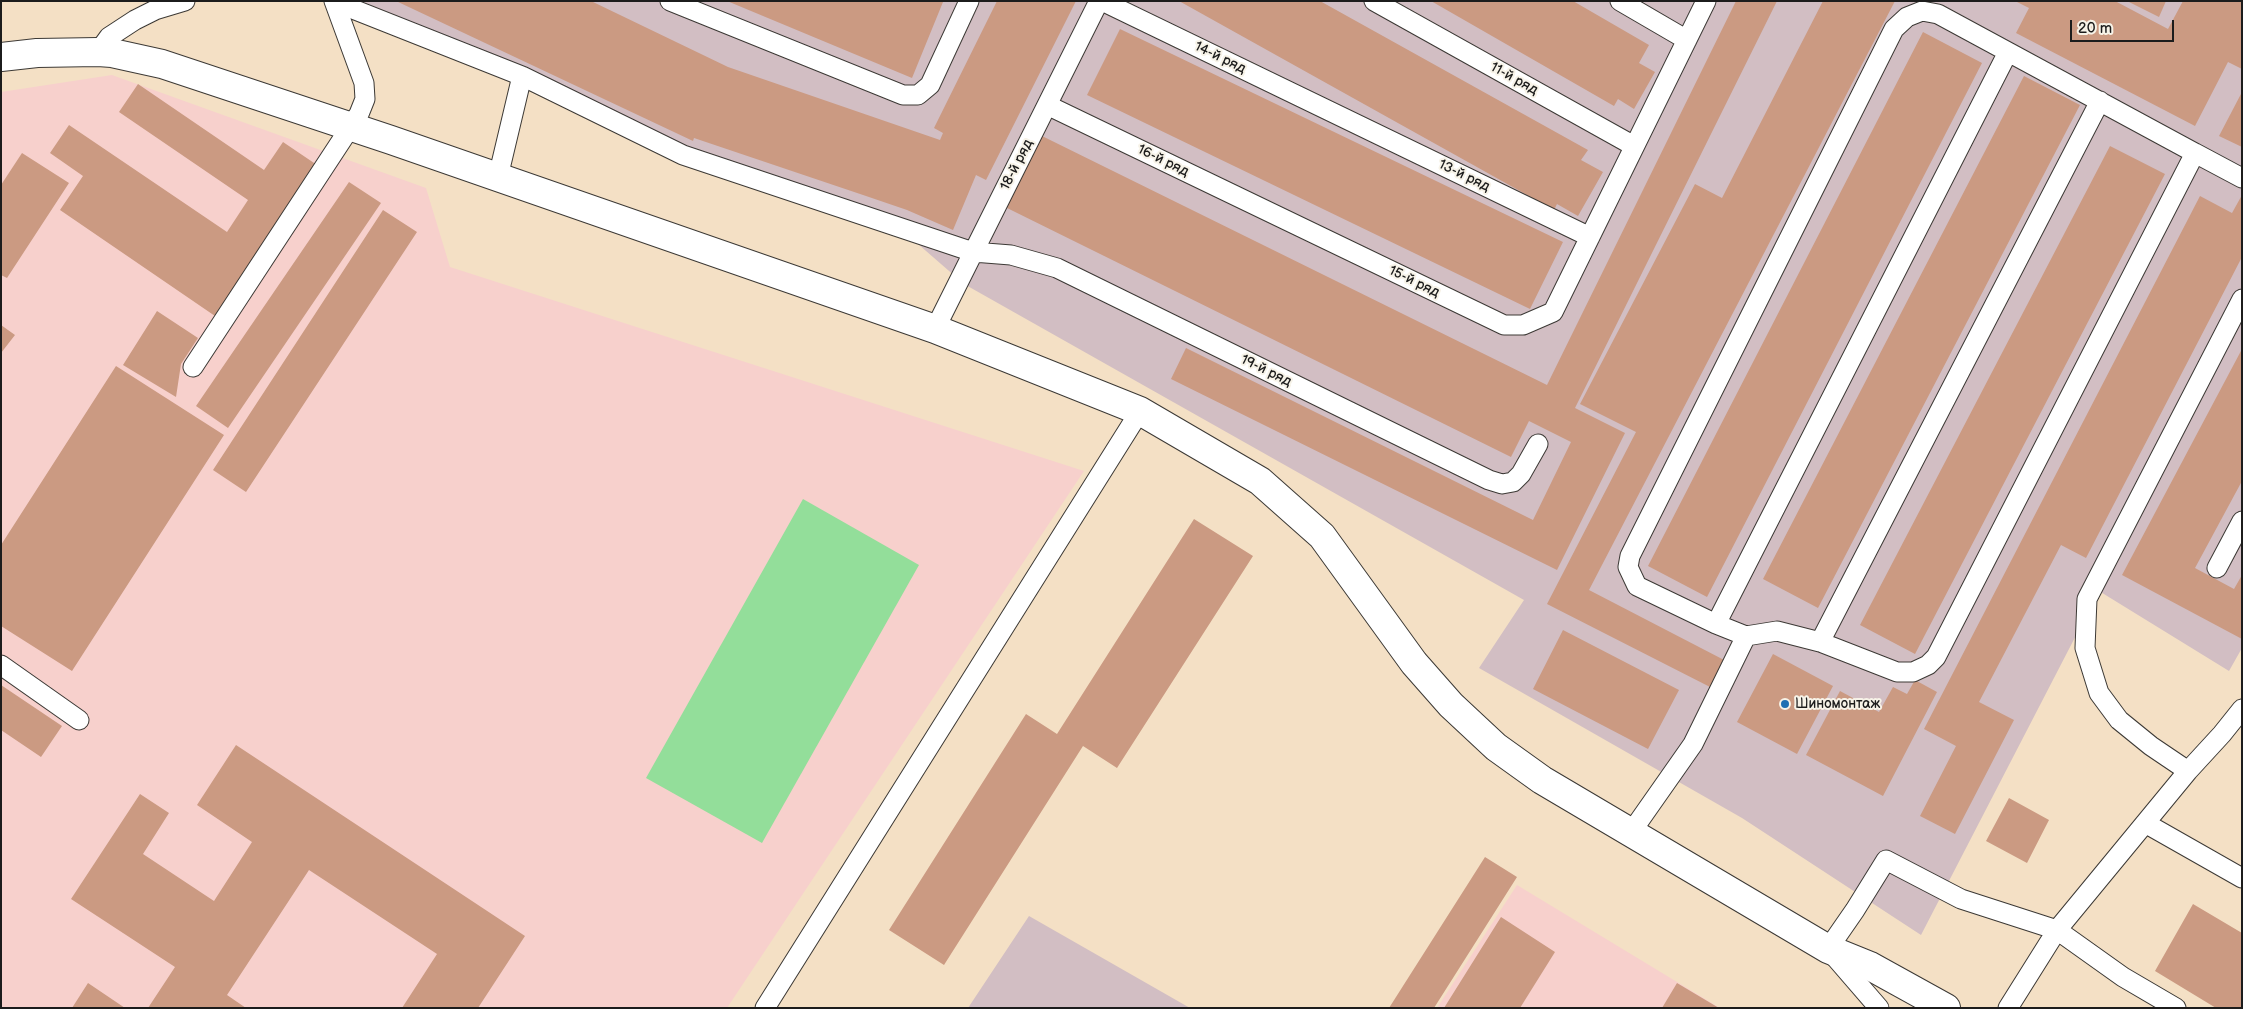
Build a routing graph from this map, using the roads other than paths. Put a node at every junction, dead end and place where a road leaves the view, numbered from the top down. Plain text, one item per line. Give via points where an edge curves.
1 (185, 1) edge
2 (670, 1) edge
3 (968, 1) edge
4 (1101, 1) edge
5 (1374, 1) edge
6 (1620, 1) edge
7 (1706, 1) edge
8 (335, 2) edge
9 (1687, 40) junction
10 (6, 52) edge
11 (98, 52) junction
12 (2008, 52) junction
13 (522, 76) junction
14 (2100, 101) junction
15 (1047, 105) junction
16 (1337, 115) joint
17 (352, 127) junction
18 (1634, 146) junction
19 (2194, 153) junction
20 (498, 177) junction
21 (2242, 178) edge
22 (1278, 216) joint
23 (1590, 236) junction
24 (973, 252) junction
25 (2242, 298) edge
26 (935, 329) junction
27 (193, 367) dead end
28 (1140, 411) junction
29 (1538, 444) dead end
30 (2242, 521) edge
31 (2217, 568) dead end
32 (1716, 624) junction
33 (1746, 636) junction
34 (1820, 642) junction
35 (1, 665) edge
36 (2242, 709) edge
37 (79, 720) dead end
38 (2222, 734) junction
39 (2242, 735) edge
40 (2188, 771) junction
41 (2145, 823) junction
42 (1632, 831) junction
43 (2242, 878) edge
44 (2057, 930) junction
45 (1828, 949) junction
46 (765, 1008) edge
47 (1879, 1008) edge
48 (1946, 1008) edge
49 (2008, 1008) edge
50 (2176, 1008) edge

1 - 11 lane via 135,20 109,38
2 - 3 lane via 903,95 918,95 930,85
4 - 15 lane, 18-й ряд
4 - 16 lane, 14-й ряд
5 - 18 lane, 11-й ряд
6 - 9 lane
7 - 9 lane
8 - 13 lane
8 - 17 lane via 364,83 364,99
9 - 18 lane
10 - 11 street
11 - 17 street via 162,64
12 - 14 lane
12 - 32 lane
12 - 32 lane via 1938,14 1922,11 1907,17 1894,29 1630,556 1628,567 1637,586
13 - 20 lane
13 - 24 lane via 683,155
14 - 19 lane
14 - 34 lane
15 - 22 lane, 16-й ряд
15 - 24 lane, 18-й ряд
16 - 23 lane, 13-й ряд
17 - 20 street
17 - 27 lane
18 - 23 lane
19 - 21 lane
19 - 34 lane via 1936,657 1913,672 1897,672
20 - 26 street
22 - 23 lane, 15-й ряд via 1504,325 1524,325 1553,312
24 - 26 lane, 18-й ряд
24 - 29 lane, 19-й ряд via 1011,256 1057,268 1489,480 1502,484 1513,482
25 - 40 lane via 2087,599 2086,648 2099,692 2119,720
26 - 28 street
28 - 42 street via 1260,481 1322,536 1414,663 1451,705 1496,747 1542,780
28 - 46 lane
30 - 31 lane
32 - 33 lane
33 - 34 lane via 1777,631
33 - 42 lane via 1693,744
35 - 37 lane
36 - 38 lane
38 - 39 lane
38 - 40 lane
40 - 41 lane
41 - 43 lane
41 - 44 lane
42 - 45 street
44 - 45 lane via 1961,899 1886,860
44 - 49 lane
44 - 50 lane via 2122,977
45 - 47 lane
45 - 48 street via 1870,966

